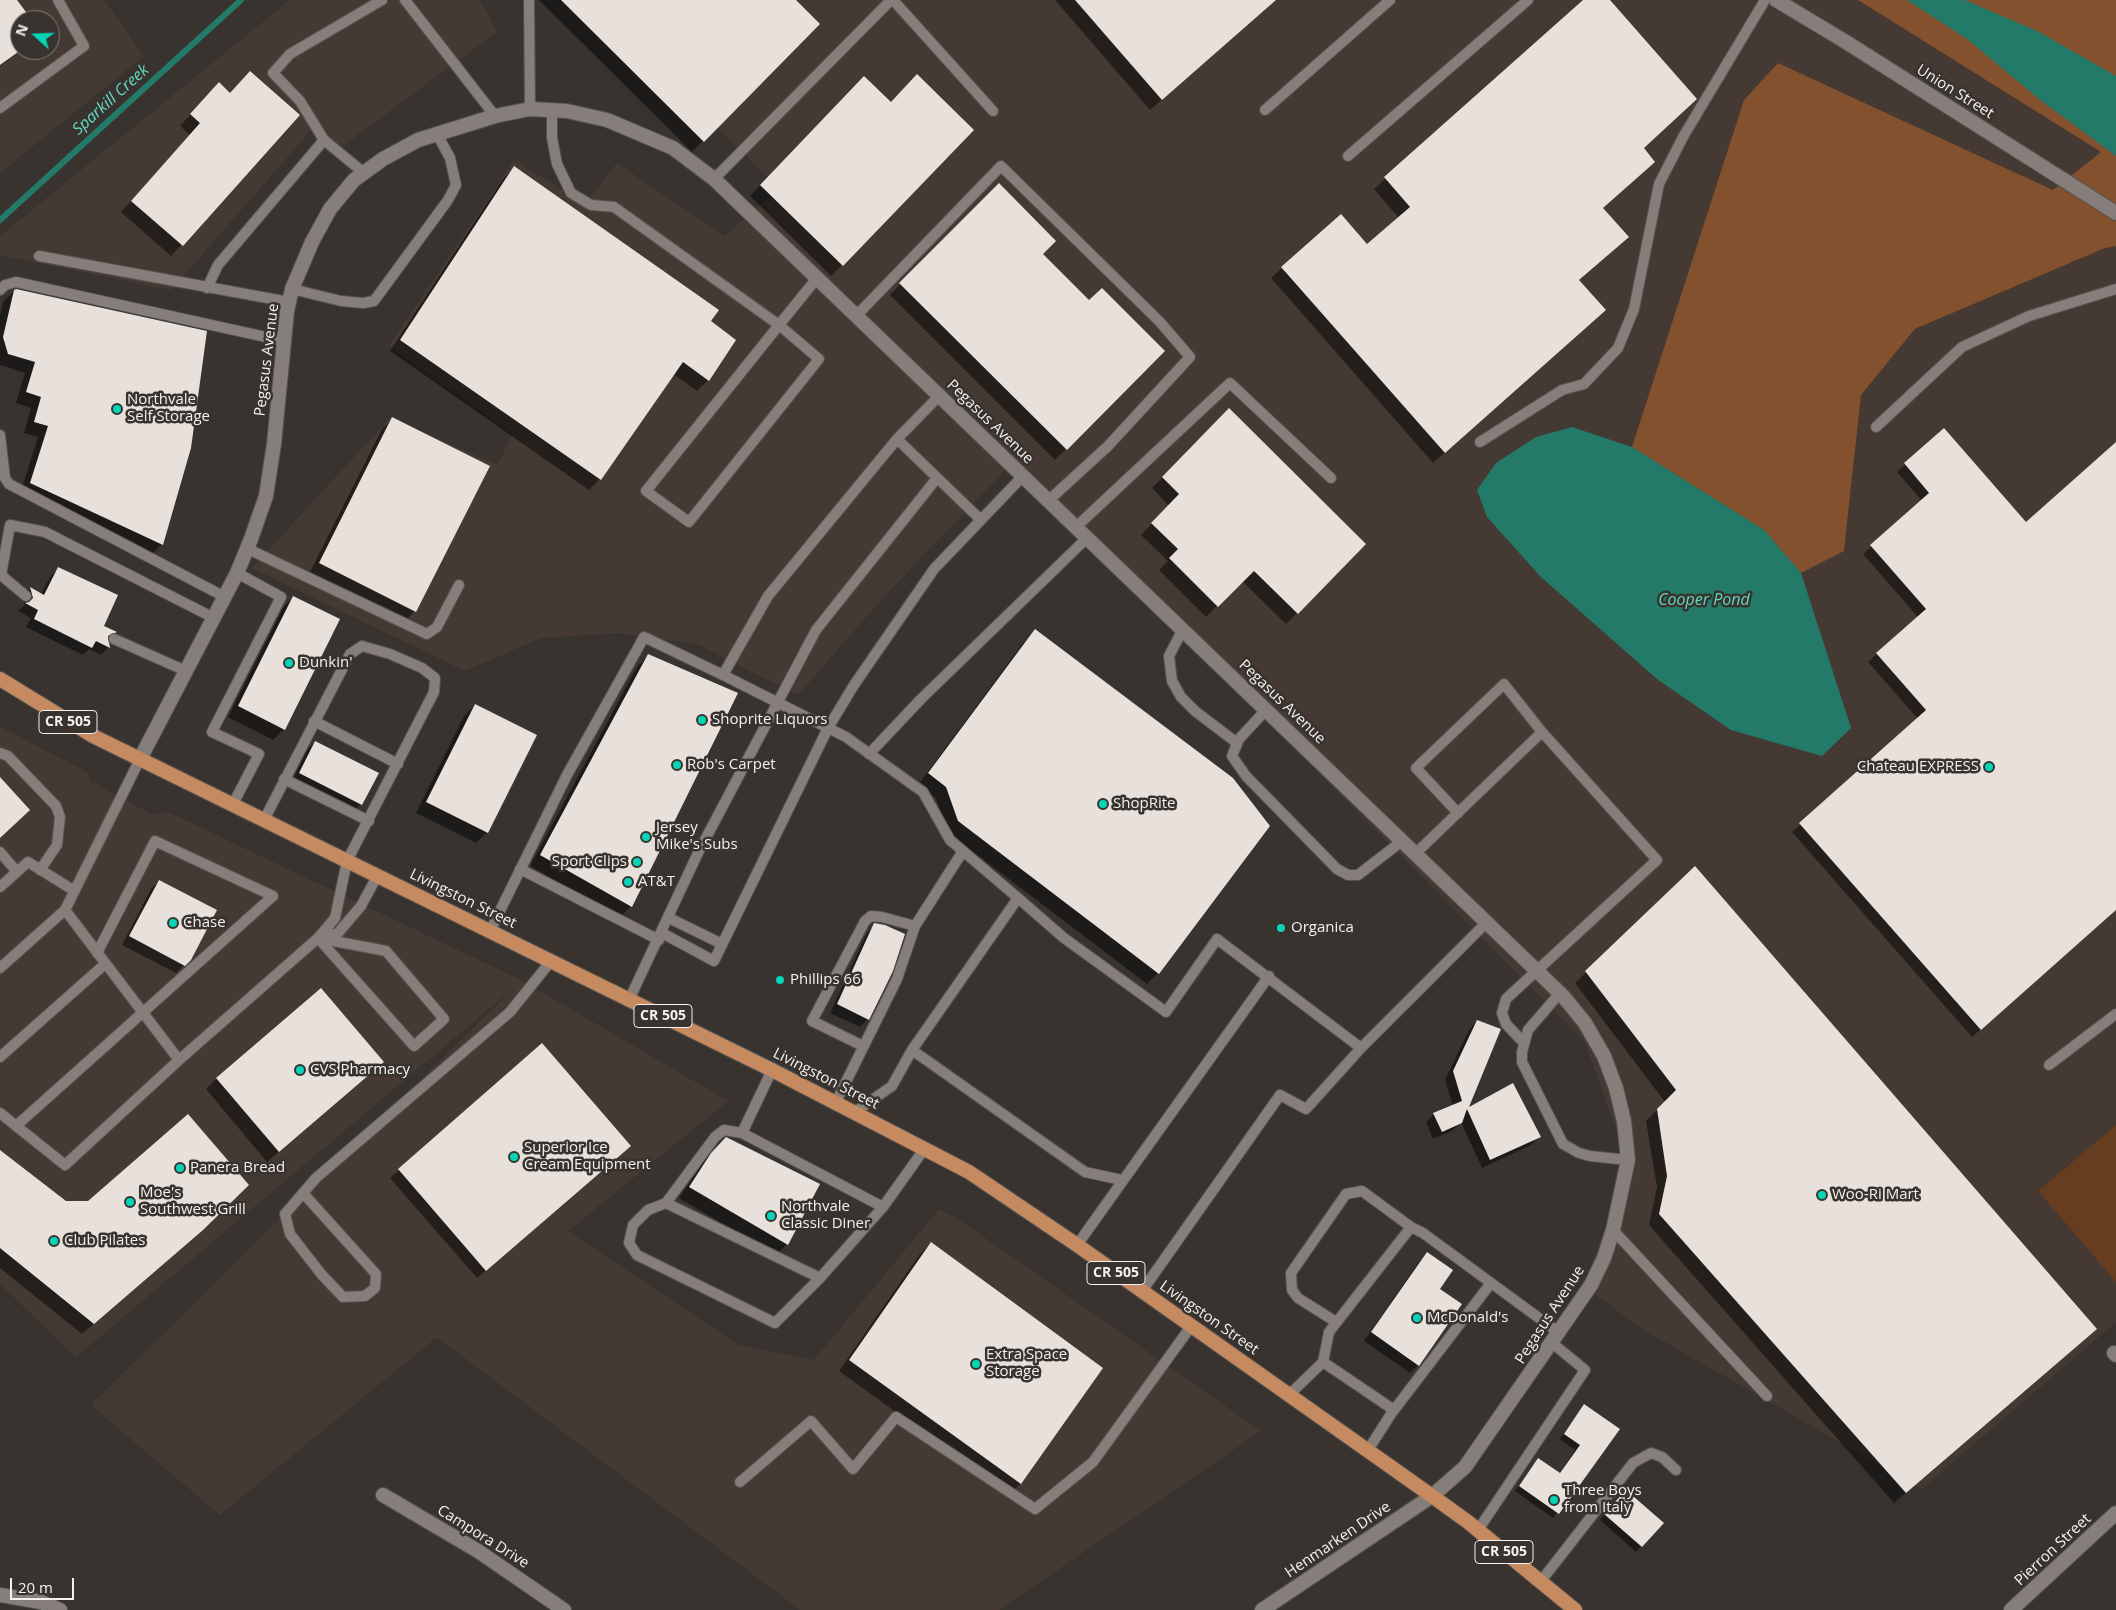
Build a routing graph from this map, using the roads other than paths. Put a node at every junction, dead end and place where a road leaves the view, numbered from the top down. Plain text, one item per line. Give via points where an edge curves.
1 (58, 0) edge
2 (382, 0) edge
3 (405, 0) edge
4 (529, 0) edge
5 (892, 0) edge
6 (1390, 0) edge
7 (1528, 0) edge
8 (1765, 0) edge
9 (1776, 0) edge
10 (0, 108) edge
11 (530, 109) junction
12 (552, 110) junction
13 (993, 110) dead end
14 (1265, 110) dead end
15 (495, 116) junction
16 (437, 134) junction
17 (324, 140) junction
18 (1348, 156) dead end
19 (364, 173) junction
20 (714, 179) junction
21 (2116, 212) edge
22 (39, 256) dead end
23 (817, 278) junction
24 (207, 288) junction
25 (2116, 289) edge
26 (0, 290) edge
27 (291, 296) junction
28 (856, 316) junction
29 (779, 325) junction
30 (284, 341) junction
31 (939, 396) junction
32 (1876, 427) dead end
33 (0, 435) edge
34 (897, 439) junction
35 (1480, 442) dead end
36 (1023, 476) junction
37 (937, 478) junction
38 (1331, 478) dead end
39 (1048, 501) junction
40 (981, 520) junction
41 (1076, 527) junction
42 (1087, 538) junction
43 (248, 549) junction
44 (238, 573) junction
45 (460, 585) dead end
46 (26, 596) dead end
47 (225, 597) junction
48 (214, 618) junction
49 (1183, 629) junction
50 (114, 639) dead end
51 (186, 671) junction
52 (723, 675) junction
53 (0, 679) edge
54 (777, 703) junction
55 (1266, 710) junction
56 (314, 721) junction
57 (828, 728) junction
58 (1542, 732) junction
59 (1237, 743) junction
60 (0, 753) edge
61 (869, 754) junction
62 (140, 759) junction
63 (398, 764) junction
64 (284, 779) junction
65 (233, 804) junction
66 (1458, 813) junction
67 (264, 820) junction
68 (369, 821) junction
69 (1402, 841) junction
70 (963, 851) junction
71 (0, 852) edge
72 (1416, 853) junction
73 (347, 861) junction
74 (520, 869) junction
75 (40, 870) junction
76 (17, 872) junction
77 (383, 878) junction
78 (0, 887) edge
79 (73, 890) junction
80 (1018, 898) junction
81 (65, 910) junction
82 (669, 918) junction
83 (1487, 922) junction
84 (915, 926) junction
85 (490, 931) junction
86 (661, 937) junction
87 (318, 938) junction
88 (722, 944) junction
89 (97, 953) junction
90 (551, 961) junction
91 (106, 964) junction
92 (0, 968) edge
93 (1536, 970) junction
94 (1269, 976) junction
95 (1560, 993) junction
96 (629, 1000) junction
97 (143, 1013) junction
98 (2116, 1014) edge
99 (1524, 1043) junction
100 (863, 1046) junction
101 (1361, 1048) junction
102 (912, 1050) junction
103 (0, 1057) edge
104 (179, 1060) junction
105 (2049, 1065) dead end
106 (772, 1070) junction
107 (836, 1102) junction
108 (855, 1112) junction
109 (0, 1113) edge
110 (16, 1126) junction
111 (742, 1133) junction
112 (925, 1148) junction
113 (1628, 1160) junction
114 (1122, 1180) junction
115 (303, 1193) junction
116 (666, 1203) junction
117 (883, 1207) junction
118 (1411, 1227) junction
119 (1613, 1230) junction
120 (1077, 1245) junction
121 (820, 1278) junction
122 (1491, 1283) junction
123 (1142, 1291) junction
124 (1336, 1322) junction
125 (1192, 1325) junction
126 (1555, 1337) junction
127 (1323, 1362) junction
128 (1290, 1394) junction
129 (1767, 1396) dead end
130 (1394, 1410) junction
131 (1368, 1450) junction
132 (1676, 1470) dead end
133 (740, 1482) dead end
134 (384, 1494) dead end
135 (1432, 1496) junction
136 (2116, 1513) edge
137 (1478, 1530) junction
138 (1541, 1581) junction
139 (0, 1595) edge
140 (60, 1610) edge
141 (564, 1610) edge
142 (1262, 1610) edge
143 (1575, 1610) edge
144 (2011, 1610) edge

1 - 10 lane via 84,46
2 - 17 lane via 290,54 272,73 300,101
3 - 15 lane
4 - 11 lane
5 - 13 lane
5 - 20 lane
6 - 14 lane
7 - 18 lane
8 - 35 lane via 1683,137 1659,184 1634,309 1618,348 1584,384 1562,390
9 - 21 street, Union Street
11 - 12 street, Pegasus Avenue
11 - 15 street, Pegasus Avenue
12 - 20 street, Pegasus Avenue via 567,110 607,120 640,133 673,148
12 - 29 lane via 552,138 557,164 571,193 591,205 614,207
15 - 16 street, Pegasus Avenue
16 - 19 street, Pegasus Avenue via 418,140
16 - 27 lane via 450,158 456,185 374,301 363,303
17 - 19 lane
17 - 24 lane via 218,265
19 - 27 street, Pegasus Avenue via 330,208 308,250
20 - 23 street, Pegasus Avenue
22 - 24 lane
23 - 28 street, Pegasus Avenue
23 - 29 lane
24 - 27 lane
25 - 32 lane via 2029,316 1962,347
26 - 30 lane via 16,282
27 - 30 street, Pegasus Avenue
28 - 31 street, Pegasus Avenue
28 - 39 lane via 1001,166 1160,322 1190,357 1108,446
29 - 29 lane via 646,492 689,522 820,359
30 - 43 street, Pegasus Avenue via 266,496
31 - 34 lane
31 - 36 street, Pegasus Avenue
33 - 47 lane via 6,478 10,484
34 - 37 lane
34 - 52 lane via 768,596
36 - 39 street, Pegasus Avenue
36 - 40 lane
37 - 40 lane
37 - 54 lane via 816,630
38 - 41 lane via 1230,383
39 - 41 street, Pegasus Avenue
40 - 57 lane via 934,569
41 - 42 street, Pegasus Avenue
42 - 49 street, Pegasus Avenue
42 - 61 lane
43 - 44 street, Pegasus Avenue
43 - 45 lane via 427,634 437,627
44 - 47 street, Pegasus Avenue
44 - 65 lane via 281,597 212,732 259,754
46 - 48 lane via 1,575 10,525 45,532
47 - 48 street, Pegasus Avenue
48 - 51 street, Pegasus Avenue
49 - 55 street, Pegasus Avenue
49 - 59 lane via 1169,656 1172,682 1195,711
50 - 51 lane
51 - 62 street, Pegasus Avenue
52 - 54 lane
52 - 74 lane via 644,637
53 - 62 main road, Livingston Street / CR 505 via 60,717
54 - 57 lane
54 - 82 lane via 698,853
55 - 59 lane
55 - 69 street, Pegasus Avenue
56 - 63 lane
56 - 63 lane via 350,654 362,646 422,668 435,678 434,692
56 - 64 lane
57 - 61 lane
57 - 88 lane
58 - 66 lane
58 - 66 lane via 1504,684 1416,768
58 - 93 lane via 1657,860
59 - 69 lane via 1232,756 1246,776 1337,869 1358,875
60 - 75 lane via 8,756 56,806 60,818 57,846
61 - 70 lane via 923,792 950,840
62 - 65 main road, Livingston Street / CR 505
62 - 79 lane
63 - 68 lane
64 - 67 lane
64 - 68 lane
65 - 67 main road, Livingston Street / CR 505
66 - 72 lane
67 - 73 main road, Livingston Street / CR 505
68 - 73 lane
69 - 72 street, Pegasus Avenue
70 - 80 lane
70 - 84 lane
71 - 76 lane
72 - 83 street, Pegasus Avenue
73 - 77 main road, Livingston Street / CR 505
73 - 87 lane via 334,918
74 - 85 lane
74 - 86 lane
75 - 76 lane via 28,862
75 - 79 lane
76 - 78 lane
77 - 85 main road, Livingston Street / CR 505
77 - 87 lane via 375,880 361,906 338,933
79 - 81 lane
80 - 94 lane via 1064,938 1166,1012 1217,939
80 - 102 lane
81 - 89 lane
81 - 92 lane
82 - 86 lane
82 - 88 lane
83 - 93 street, Pegasus Avenue
83 - 101 lane
84 - 100 lane via 897,979
84 - 100 lane via 882,917 871,916 865,920 812,1021
85 - 90 main road, Livingston Street / CR 505
86 - 88 lane via 714,961
86 - 96 lane
87 - 87 lane via 414,1046 444,1019 386,951
87 - 104 lane
89 - 91 lane
89 - 97 lane via 155,841 273,896
90 - 96 main road, Livingston Street / CR 505
90 - 115 lane via 510,1012 341,1155
91 - 97 lane
91 - 103 lane
93 - 95 street, Pegasus Avenue
93 - 99 lane via 1502,1006 1506,1024
94 - 101 lane
94 - 114 lane
95 - 99 lane via 1528,1030
95 - 113 street, Pegasus Avenue via 1604,1056 1624,1121
96 - 106 main road, Livingston Street / CR 505
97 - 104 lane
97 - 110 lane
98 - 105 lane
99 - 113 lane via 1522,1062 1563,1144 1590,1156
100 - 107 lane
101 - 123 lane via 1306,1109 1280,1095
102 - 108 lane via 892,1086
102 - 114 lane via 1085,1172
104 - 110 lane via 65,1165
106 - 107 main road, Livingston Street / CR 505
106 - 111 lane
107 - 108 main road, Livingston Street / CR 505
108 - 112 main road, Livingston Street / CR 505
109 - 110 lane
111 - 116 lane via 724,1130 715,1137
111 - 117 lane
112 - 117 lane
112 - 120 main road, Livingston Street / CR 505 via 985,1183
113 - 119 street, Pegasus Avenue
114 - 120 lane
115 - 115 lane via 285,1214 290,1234 322,1276 343,1297 365,1296 374,1288 376,1274
116 - 121 lane
116 - 121 lane via 648,1210 633,1225 629,1243 637,1255 775,1323
117 - 121 lane
118 - 122 lane
118 - 124 lane
118 - 124 lane via 1362,1192 1346,1194 1291,1273 1292,1290 1298,1298
119 - 126 street, Pegasus Avenue via 1591,1285
119 - 129 lane
120 - 123 main road, Livingston Street / CR 505
122 - 126 lane
122 - 130 lane
123 - 125 main road, Livingston Street / CR 505
124 - 127 lane via 1329,1332
125 - 128 main road, Livingston Street / CR 505
125 - 133 lane via 1093,1462 1035,1509 896,1417 853,1469 811,1421
126 - 135 street, Pegasus Avenue via 1465,1467
126 - 137 lane via 1585,1370
127 - 128 lane
127 - 130 lane
128 - 131 main road, Livingston Street / CR 505
130 - 131 lane
131 - 135 main road, Livingston Street / CR 505
132 - 138 lane via 1662,1457 1651,1453 1633,1463
134 - 141 street, Campora Drive via 478,1551
135 - 137 main road, Livingston Street / CR 505
135 - 142 street, Henmarken Drive
136 - 144 street, Pierron Street
137 - 138 main road, Livingston Street / CR 505
138 - 143 main road, Livingston Street / CR 505
139 - 140 street via 41,1602

